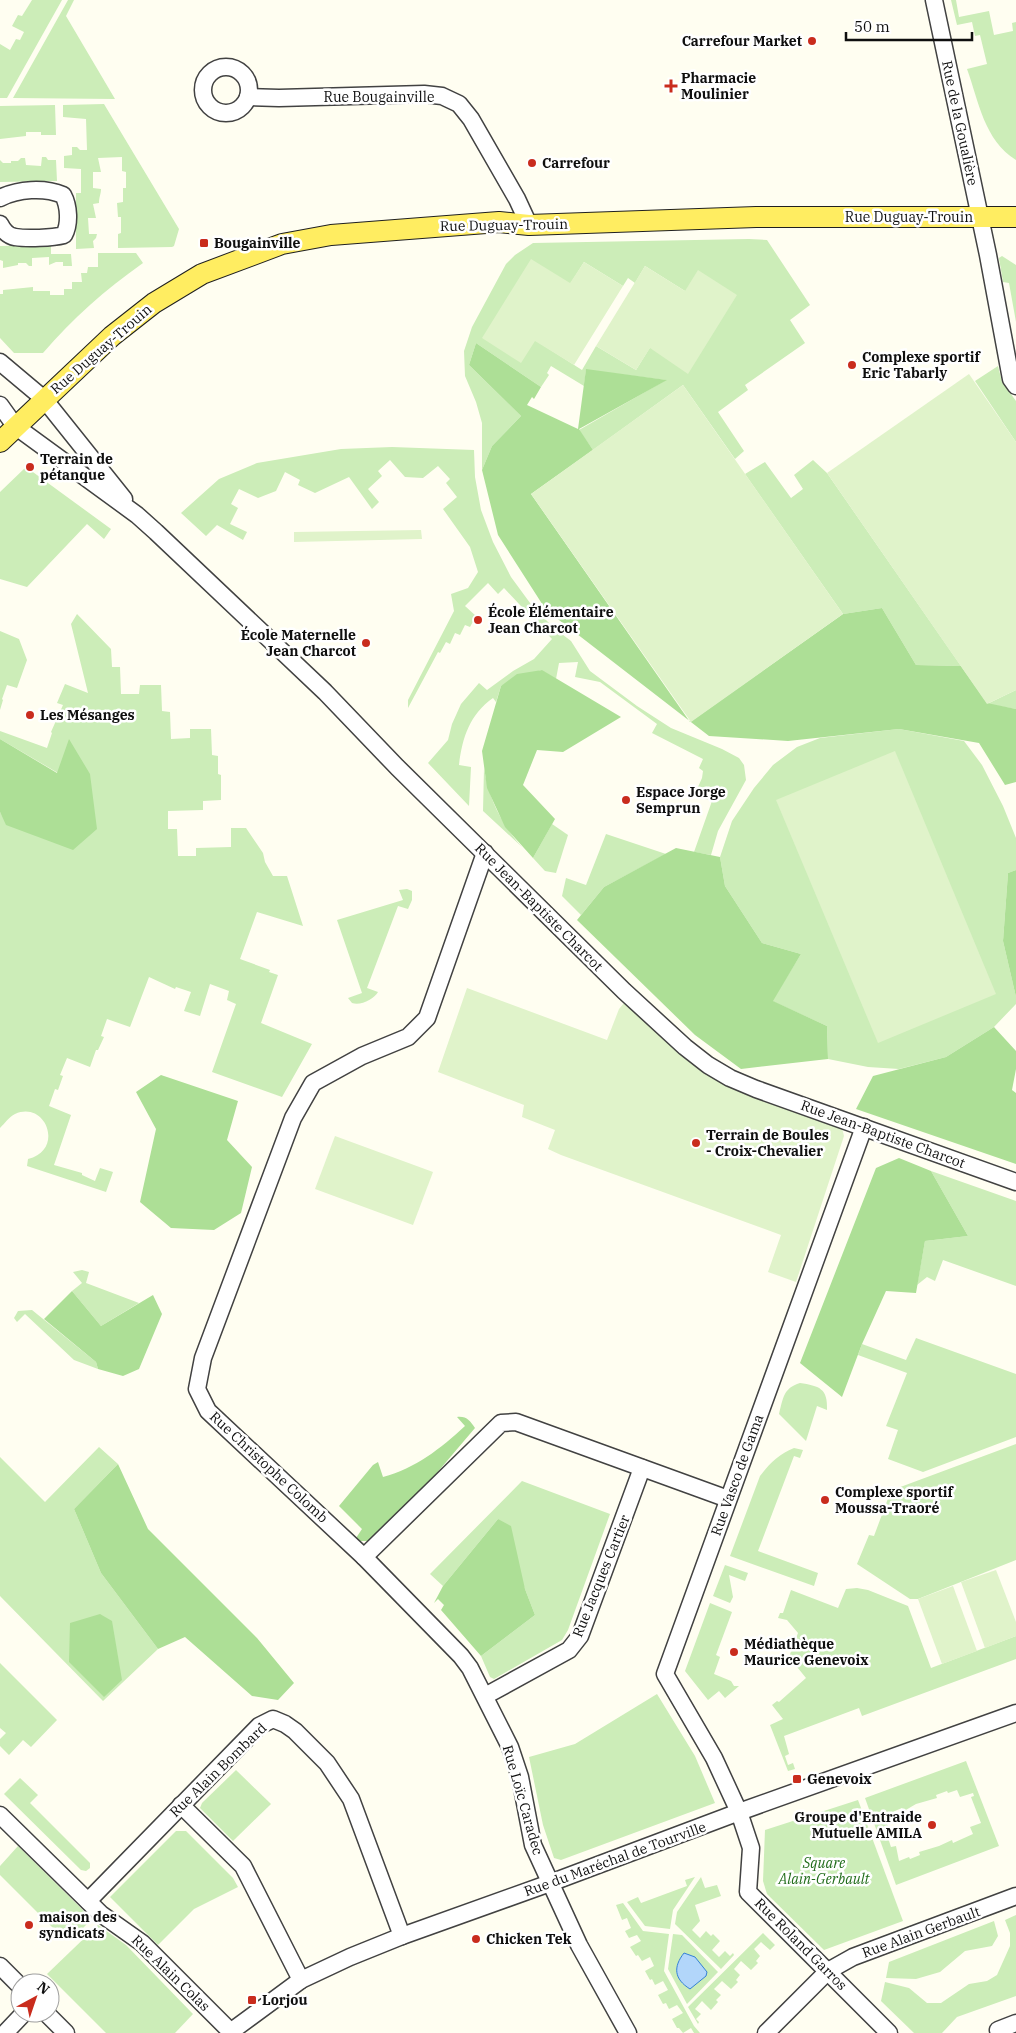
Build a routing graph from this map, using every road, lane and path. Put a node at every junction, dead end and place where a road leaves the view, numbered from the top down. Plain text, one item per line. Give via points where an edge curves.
1 (934, 0) edge
2 (248, 96) dead end
3 (0, 198) edge
4 (980, 217) junction
5 (1016, 217) edge
6 (0, 224) edge
7 (529, 225) junction
8 (0, 362) edge
9 (1016, 386) edge
10 (44, 399) junction
11 (0, 405) edge
12 (15, 426) junction
13 (0, 442) edge
14 (137, 515) junction
15 (485, 853) junction
16 (864, 1127) junction
17 (1016, 1182) edge
18 (642, 1468) junction
19 (728, 1499) junction
20 (364, 1557) junction
21 (486, 1696) junction
22 (1016, 1713) edge
23 (181, 1805) junction
24 (740, 1812) junction
25 (0, 1814) edge
26 (550, 1883) junction
27 (1016, 1896) edge
28 (88, 1901) junction
29 (402, 1936) junction
30 (0, 1966) edge
31 (828, 1971) junction
32 (10, 1976) edge
33 (301, 1980) junction
34 (14, 2023) edge
35 (56, 2023) edge
36 (1016, 2023) edge
37 (230, 2032) edge
38 (4, 2033) edge
39 (66, 2033) edge
40 (628, 2033) edge
41 (766, 2033) edge
42 (889, 2033) edge
43 (999, 2033) edge

1 - 4 street, Rue de la Goualière
2 - 7 street, Rue Bougainville via 442,96 459,104 471,119
3 - 6 street via 39,190 63,195 67,230 55,238 14,237
4 - 5 main road, Rue Duguay-Trouin
4 - 7 main road, Rue Duguay-Trouin via 756,217
4 - 9 street, Rue de la Goualière via 1010,379
7 - 10 main road, Rue Duguay-Trouin via 499,222 331,235 282,244 241,258 202,274 154,303 112,336
8 - 10 street, Rue Jean-Baptiste Charcot
10 - 12 main road, Rue Duguay-Trouin
10 - 14 street, Rue Jean-Baptiste Charcot
11 - 12 street, Rue Jean-Baptiste Charcot
12 - 13 main road, Rue Duguay-Trouin
12 - 14 street, Rue Jean-Baptiste Charcot
14 - 15 street, Rue Jean-Baptiste Charcot via 325,692
15 - 16 street, Rue Jean-Baptiste Charcot via 624,991 708,1065 756,1089
15 - 20 street, Rue Christophe Colomb via 428,1018 408,1037 362,1056 313,1083 293,1118 203,1358 197,1389 208,1411
16 - 17 street, Rue Jean-Baptiste Charcot
16 - 19 street, Rue Vasco de Gama
18 - 19 street
18 - 20 street via 516,1422 501,1423
18 - 21 street, Rue Jacques Cartier via 580,1636 569,1650
19 - 24 street, Rue Vasco de Gama via 665,1674 714,1758
20 - 21 street, Rue Loïc Caradec via 461,1656
21 - 26 street, Rue Loïc Caradec via 510,1747 520,1777 533,1845
22 - 24 street, Rue du Maréchal de Tourville
23 - 28 street, Rue Alain Bombard
23 - 29 street, Rue Alain Bombard via 259,1726 273,1719 284,1724 327,1763 351,1798
23 - 33 street via 243,1866
24 - 26 street, Rue du Maréchal de Tourville
24 - 31 street, Rue Roland Garros via 751,1848 748,1892
25 - 28 street, Rue Alain Colas
26 - 29 street, Rue du Maréchal de Tourville
26 - 40 street, Rue Loïc Caradec via 579,1945
27 - 31 street, Rue Alain Gerbault via 853,1957
28 - 37 street, Rue Alain Colas via 142,1943
29 - 33 street, Rue du Maréchal de Tourville
30 - 32 street
31 - 41 street, Rue Alain Gerbault
31 - 42 street, Rue Roland Garros
33 - 37 street, Rue du Maréchal de Tourville
34 - 38 street
35 - 39 street
36 - 43 street via 998,2030

